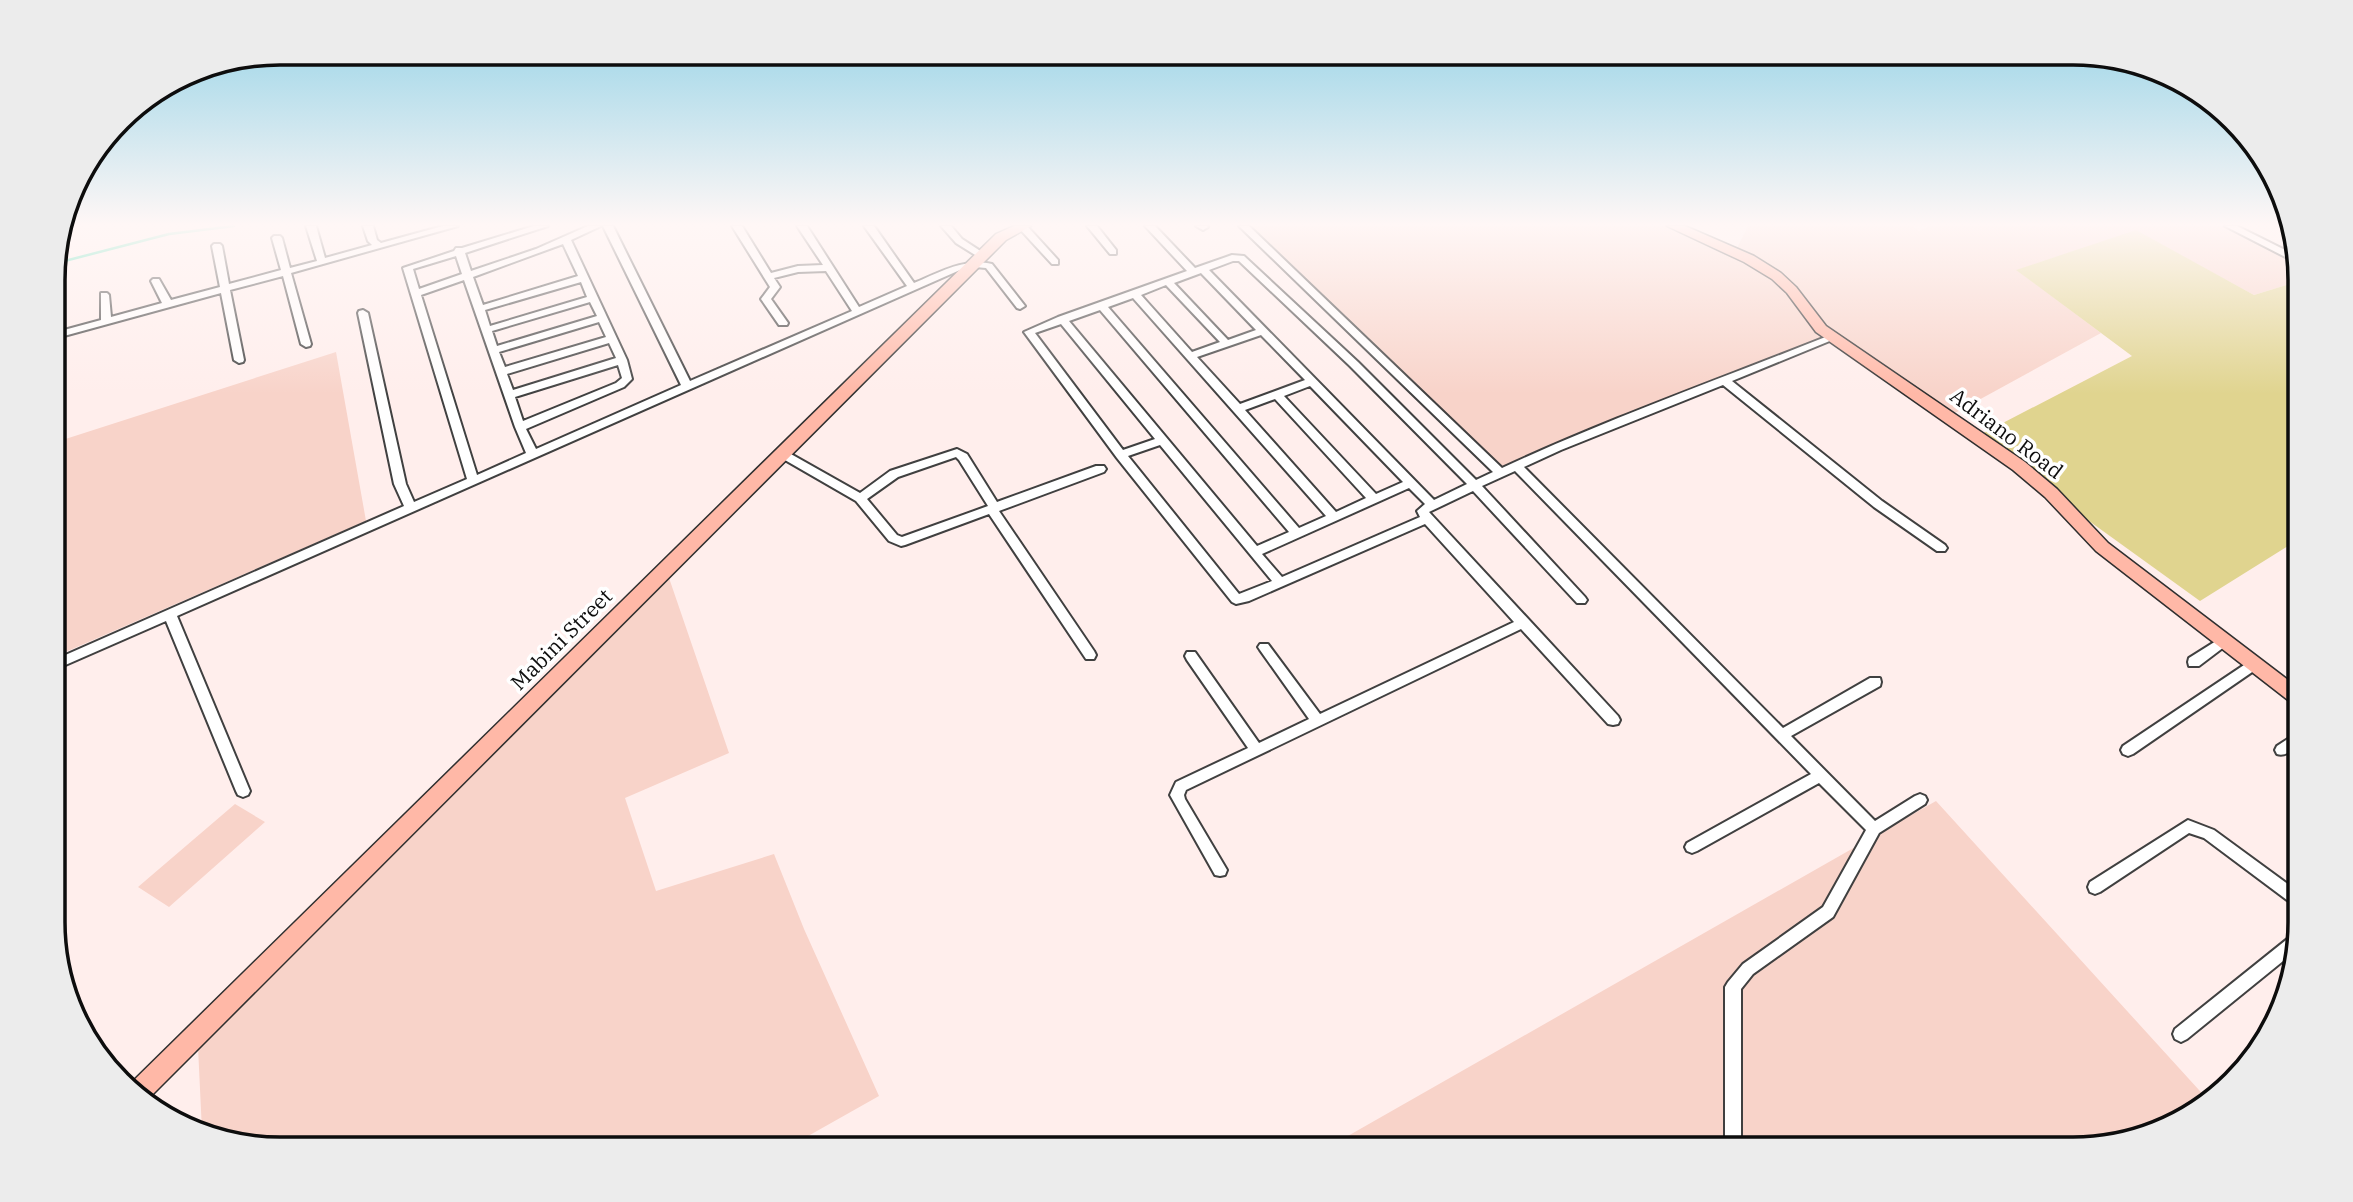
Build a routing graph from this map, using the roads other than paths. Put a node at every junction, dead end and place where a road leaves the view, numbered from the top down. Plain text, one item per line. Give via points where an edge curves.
1 (157, 282) edge
2 (223, 282) edge
3 (249, 282) edge
4 (289, 282) edge
5 (413, 282) edge
6 (449, 282) edge
7 (469, 282) edge
8 (569, 282) edge
9 (585, 282) edge
10 (636, 282) edge
11 (772, 282) edge
12 (838, 282) edge
13 (909, 282) edge
14 (924, 282) edge
15 (956, 282) edge
16 (1002, 282) edge
17 (1164, 282) edge
18 (1168, 282) edge
19 (1211, 282) edge
20 (1267, 282) edge
21 (1302, 282) edge
22 (1783, 282) edge
23 (912, 287) junction
24 (224, 289) junction
25 (416, 293) junction
26 (1133, 293) junction
27 (104, 295) dead end
28 (593, 298) junction
29 (168, 304) junction
30 (1101, 305) junction
31 (1020, 306) dead end
32 (479, 309) junction
33 (857, 311) junction
34 (363, 313) dead end
35 (602, 318) junction
36 (1062, 318) junction
37 (106, 321) junction
38 (783, 323) dead end
39 (486, 330) junction
40 (1263, 331) junction
41 (65, 333) edge
42 (1832, 338) junction
43 (612, 339) junction
44 (306, 344) dead end
45 (1227, 344) junction
46 (493, 351) junction
47 (1191, 356) junction
48 (239, 360) dead end
49 (622, 360) junction
50 (501, 372) junction
51 (1724, 380) junction
52 (1312, 381) junction
53 (687, 387) junction
54 (1276, 394) junction
55 (509, 395) junction
56 (1238, 409) junction
57 (520, 428) junction
58 (1162, 440) junction
59 (782, 453) junction
60 (533, 455) junction
61 (1121, 455) junction
62 (1514, 465) junction
63 (1100, 469) dead end
64 (1500, 472) junction
65 (473, 481) junction
66 (1411, 483) junction
67 (1474, 485) junction
68 (860, 498) junction
69 (1373, 498) junction
70 (1432, 505) junction
71 (411, 508) junction
72 (993, 509) junction
73 (1334, 517) junction
74 (1427, 519) junction
75 (1297, 533) junction
76 (1941, 548) dead end
77 (1255, 552) junction
78 (1280, 583) junction
79 (1581, 600) dead end
80 (170, 615) junction
81 (1525, 622) junction
82 (2224, 641) junction
83 (1264, 647) dead end
84 (1090, 655) dead end
85 (1191, 656) dead end
86 (65, 660) edge
87 (2193, 663) dead end
88 (2253, 664) junction
89 (1875, 682) dead end
90 (2288, 690) edge
91 (1317, 720) junction
92 (1613, 720) dead end
93 (1781, 735) junction
94 (2288, 745) edge
95 (1256, 749) junction
96 (2128, 750) dead end
97 (2282, 750) dead end
98 (1821, 775) junction
99 (243, 791) dead end
100 (1920, 800) dead end
101 (1874, 829) junction
102 (1692, 847) dead end
103 (1220, 870) dead end
104 (2095, 887) dead end
105 (2288, 892) edge
106 (2286, 949) edge
107 (2181, 1034) dead end
108 (143, 1088) edge
109 (1733, 1137) edge

1 - 29 street
2 - 24 street
3 - 24 street
4 - 44 street
5 - 25 street
6 - 25 street
7 - 32 street
8 - 32 street
9 - 28 street
10 - 53 street
11 - 38 street via 775,287 766,299
12 - 33 street
13 - 23 street
14 - 23 street
15 - 59 main road, Mabini Street
16 - 31 street
17 - 26 street
18 - 45 street
19 - 40 street
20 - 67 street
21 - 64 street
22 - 42 main road, Adriano Road via 1811,321
23 - 33 street
24 - 29 street
24 - 48 street
25 - 65 street
26 - 30 street
26 - 47 street
27 - 37 street
28 - 35 street
28 - 39 street
29 - 37 street
30 - 36 street
30 - 75 street
32 - 39 street
33 - 53 street
34 - 71 street via 400,484
35 - 43 street
35 - 46 street
36 - 58 street
36 - 61 street via 1029,334
37 - 41 street
39 - 46 street
40 - 45 street
40 - 52 street
42 - 51 street
42 - 82 main road, Adriano Road via 2020,466 2102,547
43 - 49 street
43 - 50 street
45 - 47 street
46 - 50 street
47 - 56 street
49 - 55 street
49 - 57 street via 625,382
50 - 55 street
51 - 62 street
51 - 76 street via 1878,504
52 - 54 street
52 - 66 street
53 - 60 street
54 - 56 street
54 - 69 street
55 - 57 street
56 - 73 street
57 - 60 street
58 - 61 street
58 - 77 street
59 - 68 street
59 - 108 main road, Mabini Street
60 - 65 street
61 - 78 street via 1236,599
62 - 64 street
62 - 93 street
63 - 72 street
64 - 67 street
65 - 71 street
66 - 69 street
66 - 70 street
67 - 70 street
67 - 79 street
68 - 72 street via 901,542
68 - 72 street via 894,474 957,453
69 - 73 street
70 - 74 street via 1423,512
71 - 80 street
72 - 84 street
73 - 75 street
74 - 78 street
74 - 81 street
75 - 77 street
77 - 78 street
80 - 86 street
80 - 99 street
81 - 91 street
81 - 92 street
82 - 87 street
82 - 88 main road, Adriano Road
83 - 91 street
85 - 95 street
88 - 90 main road, Adriano Road
88 - 96 street
89 - 93 street
91 - 95 street
93 - 98 street
94 - 97 street
95 - 103 street via 1177,790
98 - 101 street
98 - 102 street
100 - 101 street
101 - 109 street via 1828,912 1748,969 1733,987
104 - 105 street via 2188,825 2209,834
106 - 107 street

